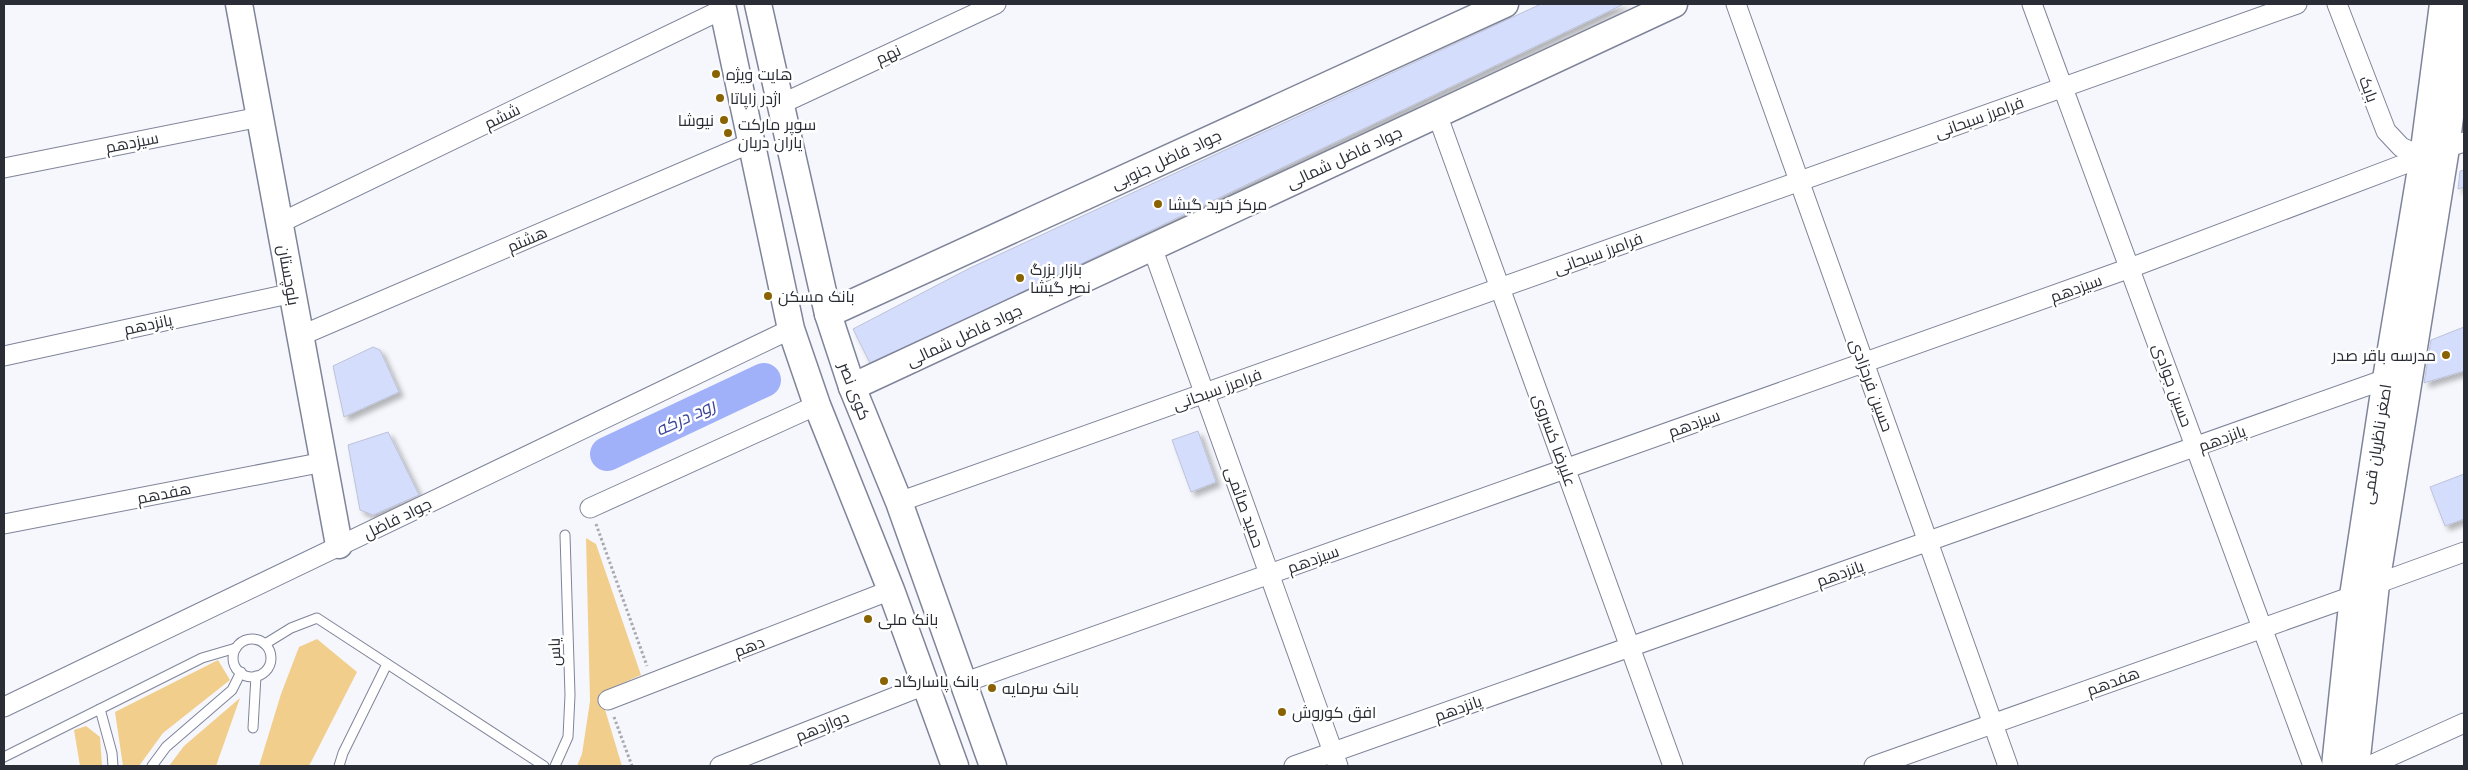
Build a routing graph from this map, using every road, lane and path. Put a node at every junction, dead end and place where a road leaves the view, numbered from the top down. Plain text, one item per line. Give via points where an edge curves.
1 (239, 4) edge
2 (758, 4) edge
3 (996, 4) edge
4 (1505, 4) edge
5 (1674, 4) edge
6 (1736, 4) edge
7 (2032, 4) edge
8 (2297, 4) edge
9 (2337, 4) edge
10 (2443, 4) edge
11 (723, 6) edge
12 (2464, 9) edge
13 (2063, 87) junction
14 (779, 105) junction
15 (1438, 114) junction
16 (260, 117) junction
17 (753, 142) junction
18 (2444, 149) edge
19 (4, 168) edge
20 (1799, 181) junction
21 (280, 223) junction
22 (1152, 247) junction
23 (2130, 268) junction
24 (1500, 288) junction
25 (293, 293) junction
26 (828, 314) junction
27 (791, 329) junction
28 (300, 336) junction
29 (4, 356) edge
30 (1864, 363) junction
31 (2397, 378) junction
32 (852, 387) junction
33 (1204, 394) junction
34 (817, 405) junction
35 (2196, 447) junction
36 (324, 462) junction
37 (1566, 469) junction
38 (899, 502) junction
39 (590, 508) joint
40 (4, 524) edge
41 (565, 535) dead end
42 (1928, 542) junction
43 (339, 545) junction
44 (2464, 552) edge
45 (1270, 574) junction
46 (2376, 584) junction
47 (891, 590) junction
48 (2353, 596) junction
49 (2262, 628) junction
50 (265, 644) junction
51 (236, 648) junction
52 (1630, 648) junction
53 (387, 664) junction
54 (241, 672) junction
55 (256, 676) junction
56 (653, 683) junction
57 (963, 683) junction
58 (925, 685) junction
59 (608, 700) joint
60 (4, 707) edge
61 (100, 709) junction
62 (2464, 723) edge
63 (1993, 724) junction
64 (253, 728) dead end
65 (4, 756) edge
66 (1336, 759) edge
67 (113, 766) edge
68 (152, 766) edge
69 (339, 766) edge
70 (544, 766) edge
71 (555, 766) edge
72 (632, 766) edge
73 (720, 766) edge
74 (955, 766) edge
75 (993, 766) edge
76 (1294, 766) edge
77 (1673, 766) edge
78 (1874, 766) edge
79 (2008, 766) edge
80 (2313, 766) edge
81 (2336, 766) edge
82 (2356, 766) edge
83 (2369, 766) edge

1 - 16 street, بلوچستان
2 - 14 street, کوی نصر
3 - 14 street, نهم
4 - 26 street, جواد فاضل جنوبی
5 - 15 street, جواد فاضل شمالی
6 - 20 street, حسین فرحزادی
7 - 13 street, حسین جوادی
8 - 13 street, فرامرز سبحانی
9 - 18 street, بابک via 2386,131 2401,147
10 - 18 street, اصغر ناظریان قمی
11 - 17 street
11 - 21 street, ششم
12 - 18 street, اصغر ناظریان قمی
13 - 20 street, فرامرز سبحانی
13 - 23 street, حسین جوادی
14 - 26 street, کوی نصر
15 - 22 street, جواد فاضل شمالی
15 - 24 street, علیرضا کسروی
16 - 19 street, سیزدهم
16 - 21 street, بلوچستان
17 - 27 street
17 - 28 street, هشتم
18 - 23 street, سیزدهم
18 - 31 street, اصغر ناظریان قمی
20 - 24 street, فرامرز سبحانی
20 - 30 street, حسین فرحزادی
21 - 25 street, بلوچستان
22 - 32 street, جواد فاضل شمالی
22 - 33 street, حمید صائمی
23 - 30 street, سیزدهم
23 - 35 street, حسین جوادی
24 - 33 street, فرامرز سبحانی
24 - 37 street, علیرضا کسروی
25 - 28 street, بلوچستان
25 - 29 street, پانزدهم
26 - 32 street, کوی نصر
27 - 34 street
27 - 43 street, جواد فاضل
28 - 36 street, بلوچستان
30 - 37 street, سیزدهم
30 - 42 street, حسین فرحزادی
31 - 35 street, پانزدهم
31 - 46 street, اصغر ناظریان قمی
31 - 48 street, اصغر ناظریان قمی
32 - 38 street, کوی نصر
33 - 38 street, فرامرز سبحانی
33 - 45 street, حمید صائمی
34 - 39 street
34 - 47 street
35 - 42 street, پانزدهم
35 - 49 street, حسین جوادی
36 - 40 street, هفدهم
36 - 43 street, بلوچستان
37 - 45 street, سیزدهم
37 - 52 street, علیرضا کسروی
38 - 57 street, کوی نصر
39 - 56 path
41 - 71 lane, یاس via 570,694 568,737
42 - 52 street, پانزدهم
42 - 63 street, حسین فرحزادی
43 - 60 street, جواد فاضل
44 - 46 street
45 - 57 street, سیزدهم
45 - 66 street, حمید صائمی
46 - 48 street
46 - 82 street, اصغر ناظریان قمی
47 - 56 street, دهم
47 - 58 street
48 - 49 street, هفدهم
48 - 81 street, اصغر ناظریان قمی
49 - 63 street, هفدهم
49 - 80 street, حسین جوادی
50 - 51 lane via 250,639
50 - 53 lane via 291,628 317,618
50 - 55 lane via 270,663 268,669
51 - 54 lane via 234,661
51 - 61 lane via 202,658
52 - 66 street, پانزدهم
52 - 77 street, علیرضا کسروی
53 - 69 lane
53 - 70 lane
54 - 55 lane
54 - 68 lane via 232,690 166,747
55 - 64 lane
56 - 59 street, دهم
57 - 75 street, کوی نصر
58 - 73 street, دوازدهم
58 - 74 street
59 - 72 path
61 - 65 lane
61 - 67 lane
62 - 83 street
63 - 78 street, هفدهم
63 - 79 street, حسین فرحزادی
66 - 76 street, پانزدهم

